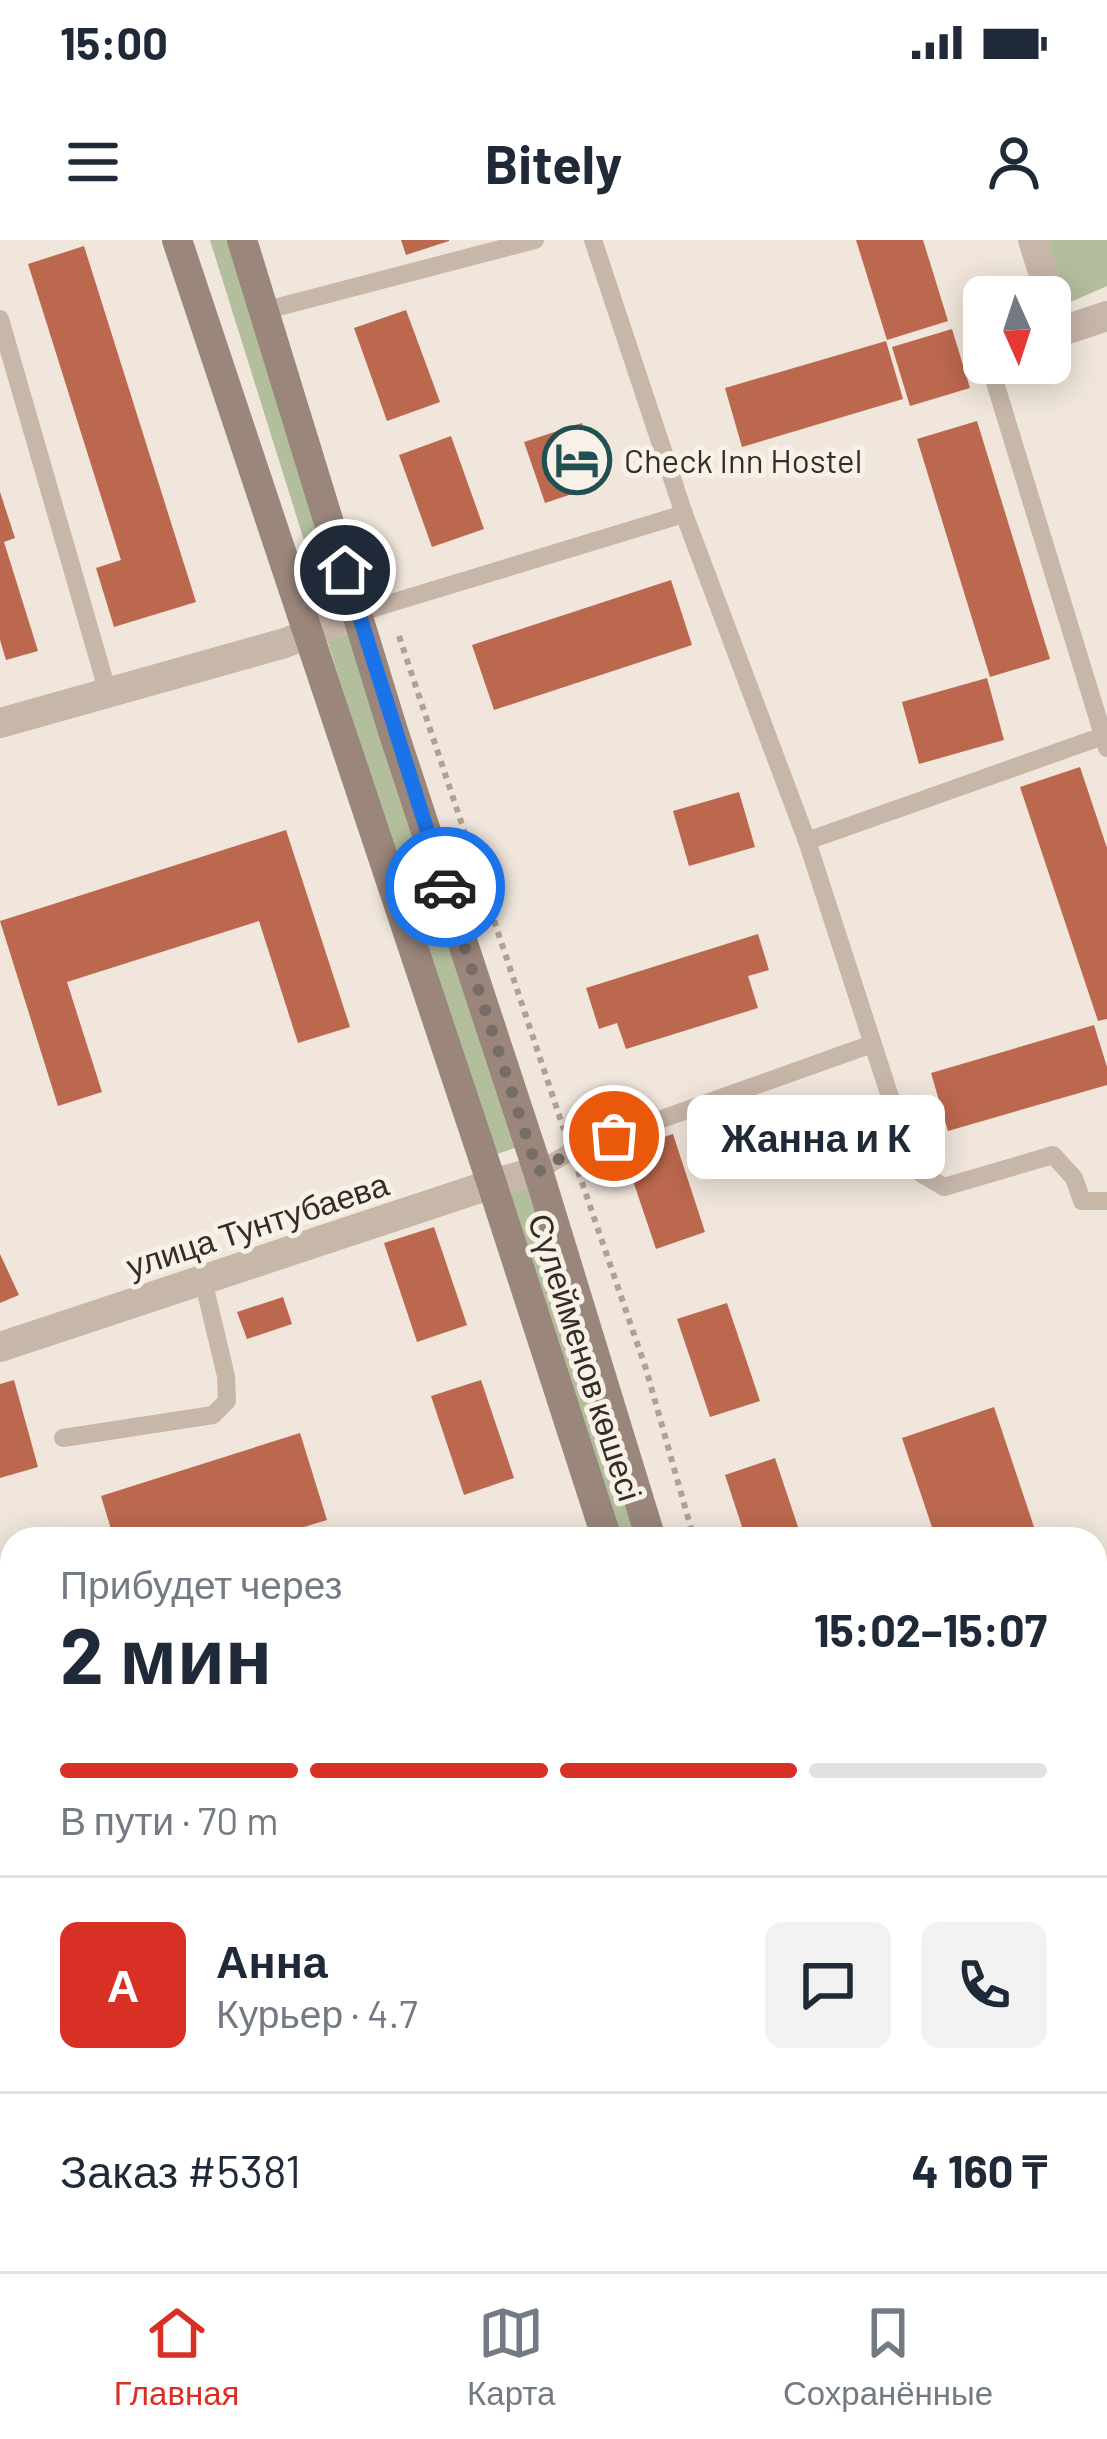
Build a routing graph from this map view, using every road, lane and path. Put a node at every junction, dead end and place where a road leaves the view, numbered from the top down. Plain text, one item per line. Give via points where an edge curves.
1 (177, 240) edge
2 (242, 240) edge
3 (535, 240) edge
4 (593, 240) edge
5 (1034, 240) edge
6 (1043, 276) edge
7 (263, 311) junction
8 (1107, 316) edge
9 (0, 319) edge
10 (1071, 327) edge
11 (995, 384) edge
12 (684, 514) junction
13 (373, 609) junction
14 (308, 632) junction
15 (108, 693) junction
16 (0, 723) edge
17 (1105, 742) edge
18 (807, 841) junction
19 (872, 1044) junction
20 (572, 1151) junction
21 (538, 1172) junction
22 (493, 1184) junction
23 (1107, 1201) edge
24 (203, 1280) junction
25 (0, 1347) edge
26 (63, 1438) dead end
27 (603, 1527) edge
28 (647, 1527) edge
29 (691, 1527) edge

1 - 14 street, Сүлейменов көшесі
2 - 7 street, Сүлейменов көшесі
3 - 7 lane
4 - 12 lane
5 - 6 street
7 - 13 street, Сүлейменов көшесі
8 - 10 street
9 - 15 lane
11 - 17 lane
12 - 13 lane
12 - 18 lane
13 - 14 street
13 - 20 path
13 - 21 street, Сүлейменов көшесі via 393,730
14 - 15 street
14 - 22 street, Сүлейменов көшесі
15 - 16 street
17 - 18 lane
18 - 19 lane
19 - 20 lane
19 - 23 lane via 922,1174 944,1186 1053,1155 1082,1201
20 - 21 lane
20 - 29 path
21 - 22 street, улица Тунтубаева
21 - 28 street, Сүлейменов көшесі
22 - 24 street, улица Тунтубаева
22 - 27 street, Сүлейменов көшесі
24 - 25 street, улица Тунтубаева
24 - 26 lane via 227,1401 213,1415

